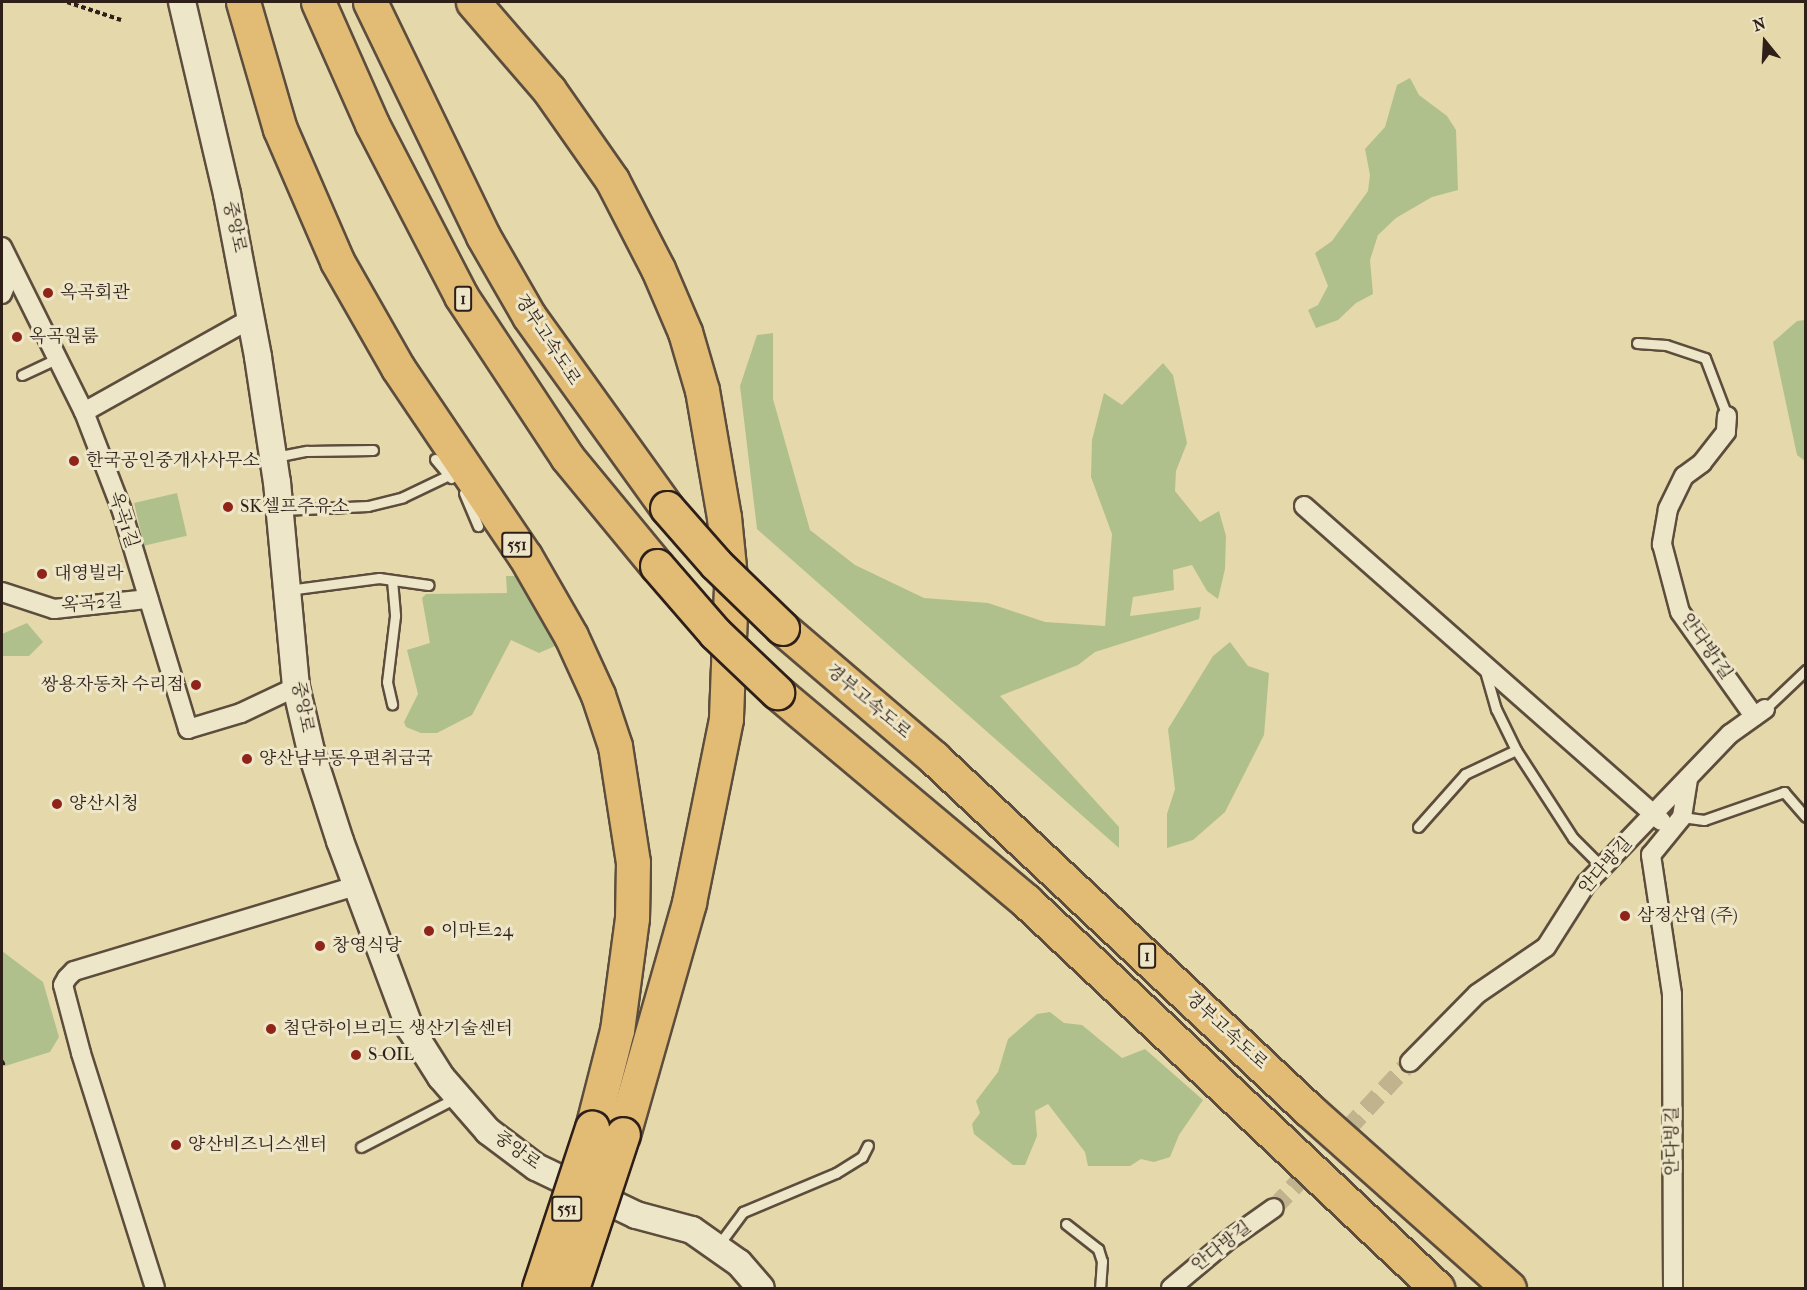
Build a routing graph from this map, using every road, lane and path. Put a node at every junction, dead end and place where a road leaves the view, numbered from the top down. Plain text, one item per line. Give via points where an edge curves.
1 (67, 2) edge
2 (182, 2) edge
3 (243, 2) edge
4 (318, 2) edge
5 (370, 2) edge
6 (473, 2) edge
7 (121, 20) dead end
8 (2, 247) edge
9 (12, 269) junction
10 (2, 294) edge
11 (252, 318) junction
12 (1637, 343) dead end
13 (57, 359) junction
14 (22, 375) dead end
15 (84, 412) junction
16 (1727, 416) joint
17 (374, 450) dead end
18 (273, 457) junction
19 (435, 459) dead end
20 (449, 475) junction
21 (1304, 506) dead end
22 (280, 510) junction
23 (478, 526) dead end
24 (392, 580) junction
25 (429, 585) dead end
26 (288, 590) junction
27 (2, 592) edge
28 (148, 599) junction
29 (1484, 668) junction
30 (1806, 670) edge
31 (296, 687) junction
32 (392, 704) dead end
33 (1760, 712) junction
34 (1516, 750) junction
35 (1688, 778) junction
36 (1655, 813) junction
37 (1806, 817) edge
38 (1676, 824) junction
39 (1418, 827) dead end
40 (1628, 841) junction
41 (1652, 855) junction
42 (1602, 867) junction
43 (356, 886) junction
44 (2, 1061) edge
45 (1410, 1062) tunnel mouth
46 (4, 1066) dead end
47 (458, 1097) junction
48 (608, 1131) junction
49 (868, 1145) dead end
50 (361, 1147) dead end
51 (1274, 1208) tunnel mouth
52 (1066, 1224) dead end
53 (717, 1246) junction
54 (155, 1288) edge
55 (539, 1288) edge
56 (572, 1288) edge
57 (761, 1288) edge
58 (1100, 1288) edge
59 (1171, 1288) edge
60 (1437, 1288) edge
61 (1509, 1288) edge
62 (1673, 1288) edge

1 - 7 path
2 - 11 main road, 중앙로
3 - 48 highway, 551 via 280,129 337,261 398,368 525,556 571,636 598,695 615,746 633,862 632,918
4 - 60 highway, 1, bridge via 382,145 461,296 567,456 715,633 777,692 1026,901
5 - 61 highway, 경부고속도로 / 1, bridge via 483,236 529,316 667,508 716,564 782,628 934,758 1308,1109
6 - 48 highway, 551 via 568,117 612,180 658,268 685,332 702,390 724,517 731,588 726,719 689,903
8 - 9 street, 옥곡1길
9 - 10 street
9 - 13 street, 옥곡1길
11 - 15 street
11 - 18 main road, 중앙로
12 - 16 lane via 1666,345 1705,358
13 - 14 lane
13 - 15 street, 옥곡1길
15 - 28 street, 옥곡1길 via 121,508
16 - 33 street, 안다방1길 via 1726,432 1702,463 1684,476 1668,509 1662,544 1680,612
17 - 18 lane via 307,451
18 - 22 main road, 중앙로
19 - 20 lane
20 - 22 lane via 403,497 368,507
20 - 23 lane via 469,502
21 - 29 street
22 - 26 main road, 중앙로
24 - 25 lane
24 - 26 lane
24 - 32 lane via 395,616 387,682
26 - 31 main road, 중앙로
27 - 28 street, 옥곡2길 via 54,609
28 - 31 street, 옥곡1길 via 188,729 240,713
29 - 34 lane via 1496,709
29 - 36 street
30 - 33 lane, 안다방길
31 - 43 main road, 중앙로 via 311,752
33 - 35 street, 안다방길 via 1730,735
34 - 39 lane via 1466,774
34 - 42 lane via 1573,838
35 - 36 street, 안다방길
35 - 38 street
36 - 38 street
36 - 40 street, 안다방길
37 - 38 lane via 1784,792 1704,820
38 - 41 street
40 - 41 street
40 - 42 street, 안다방길
41 - 62 street, 안다빙길 via 1672,994
42 - 45 street, 안다방길 via 1586,884 1546,947 1477,994
43 - 47 main road, 중앙로 via 410,1028
43 - 54 street via 74,970 63,985
44 - 46 path
47 - 50 lane
47 - 53 main road, 중앙로 via 488,1131 536,1167 636,1215 692,1230
48 - 55 highway, 551, bridge
48 - 56 highway, 551, bridge
49 - 53 lane via 862,1157 836,1173 743,1212
51 - 59 street, 안다방길 via 1227,1240
52 - 58 lane via 1098,1249 1102,1261
53 - 57 main road, 중앙로

